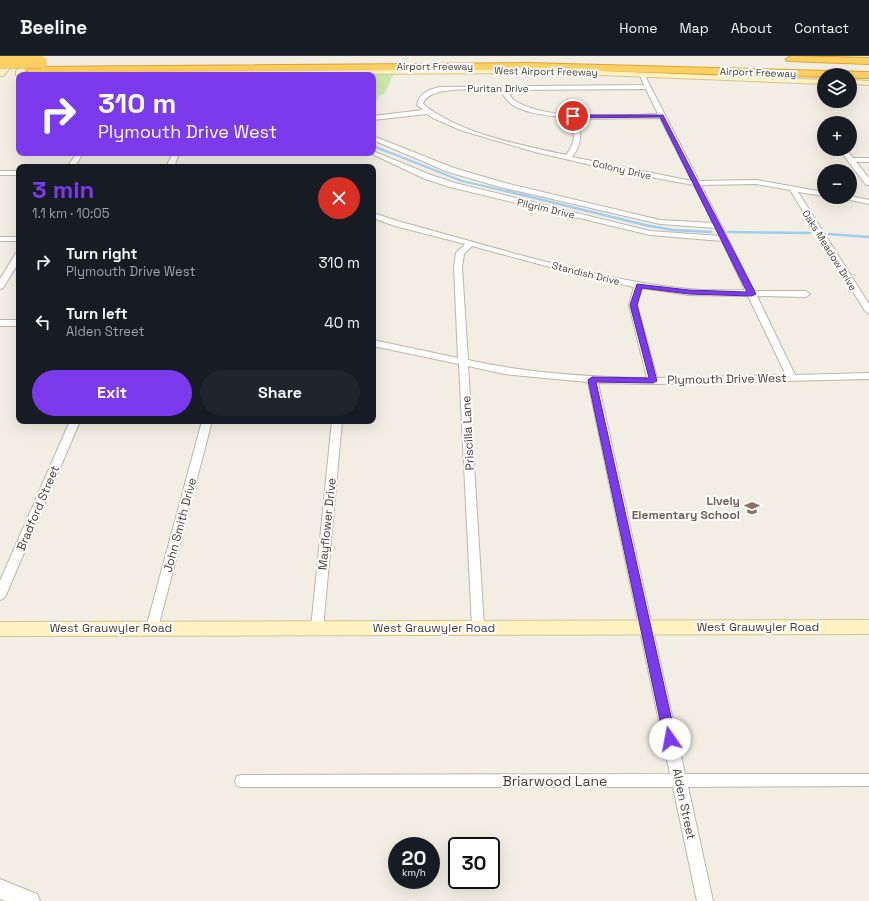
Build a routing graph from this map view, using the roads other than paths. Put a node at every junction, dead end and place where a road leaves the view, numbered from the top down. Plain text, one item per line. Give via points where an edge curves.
1 (16, 56) edge
2 (1, 57) edge
3 (788, 58) edge
4 (35, 61) edge
5 (772, 62) dead end
6 (0, 63) edge
7 (868, 63) edge
8 (642, 71) junction
9 (16, 72) edge
10 (20, 72) edge
11 (376, 73) edge
12 (869, 74) edge
13 (8, 77) edge
14 (817, 81) edge
15 (857, 81) edge
16 (869, 82) edge
17 (648, 87) junction
18 (502, 88) junction
19 (426, 112) junction
20 (573, 116) junction
21 (662, 116) junction
22 (376, 118) edge
23 (376, 139) edge
24 (376, 153) edge
25 (848, 156) edge
26 (568, 157) junction
27 (851, 160) junction
28 (869, 160) edge
29 (0, 173) edge
30 (16, 173) edge
31 (697, 182) junction
32 (869, 183) edge
33 (792, 188) junction
34 (817, 193) edge
35 (857, 200) edge
36 (869, 202) edge
37 (376, 217) edge
38 (719, 226) junction
39 (0, 239) edge
40 (16, 239) edge
41 (725, 239) junction
42 (471, 243) junction
43 (16, 260) edge
44 (639, 285) junction
45 (0, 286) edge
46 (752, 294) junction
47 (806, 294) dead end
48 (869, 311) edge
49 (0, 323) edge
50 (16, 323) edge
51 (376, 344) edge
52 (464, 362) junction
53 (869, 376) edge
54 (792, 378) junction
55 (592, 380) junction
56 (653, 381) junction
57 (74, 424) edge
58 (206, 424) edge
59 (337, 424) edge
60 (0, 595) edge
61 (478, 627) junction
62 (646, 627) junction
63 (869, 627) edge
64 (152, 628) junction
65 (317, 628) junction
66 (0, 629) edge
67 (679, 780) junction
68 (869, 780) edge
69 (242, 781) dead end
70 (0, 889) edge
71 (30, 901) edge
72 (705, 901) edge

1 - 13 main road
2 - 4 highway, Airport Freeway
3 - 7 highway, Airport Freeway
4 - 6 highway, bridge
4 - 7 highway
4 - 8 highway, Airport Freeway via 493,66
4 - 9 highway, Airport Freeway
4 - 10 main road
5 - 7 highway
8 - 11 main road, West Airport Freeway
8 - 12 highway, Airport Freeway
8 - 14 highway
8 - 17 street
15 - 16 highway
17 - 18 street, Puritan Drive
17 - 21 street
18 - 19 street, Puritan Drive via 434,90 420,100 420,105
18 - 20 street via 508,99 523,107 549,115
19 - 22 street
19 - 26 street, Colony Drive via 484,136
20 - 21 street
20 - 26 street via 579,140
21 - 31 street
23 - 38 street, Pilgrim Drive via 451,170 503,185 660,222
24 - 41 street, Pilgrim Drive via 453,185 628,228 672,236
25 - 27 street
26 - 31 street, Colony Drive via 672,180
27 - 28 street
27 - 32 street
29 - 30 street
31 - 33 street, Colony Drive via 756,182
31 - 38 street
33 - 34 street, Colony Drive
33 - 48 street, Oaks Meadow Drive
35 - 36 street
37 - 42 street, Standish Drive
38 - 41 street
39 - 40 street
41 - 46 street
42 - 44 street, Standish Drive via 586,274
42 - 52 street, Priscilla Lane via 459,258
43 - 45 street
44 - 46 street, Standish Drive via 689,292
44 - 56 street via 633,305
46 - 47 street, Standish Drive
46 - 54 street
49 - 50 street
51 - 52 street, Plymouth Drive West
52 - 55 street, Plymouth Drive West via 527,374
52 - 61 street, Priscilla Lane
53 - 54 street, Plymouth Drive West
54 - 56 street, Plymouth Drive West
55 - 56 street, Plymouth Drive West
55 - 62 street, Alden Street
57 - 60 street, Bradford Street
58 - 64 street, John Smith Drive
59 - 65 street, Mayflower Drive
61 - 62 main road, West Grauwyler Road
61 - 65 main road, West Grauwyler Road
62 - 63 main road, West Grauwyler Road
62 - 67 street, Alden Street
64 - 65 main road, West Grauwyler Road
64 - 66 main road, West Grauwyler Road
67 - 68 street, Briarwood Lane
67 - 69 street, Briarwood Lane
67 - 72 street, Alden Street
70 - 71 street

